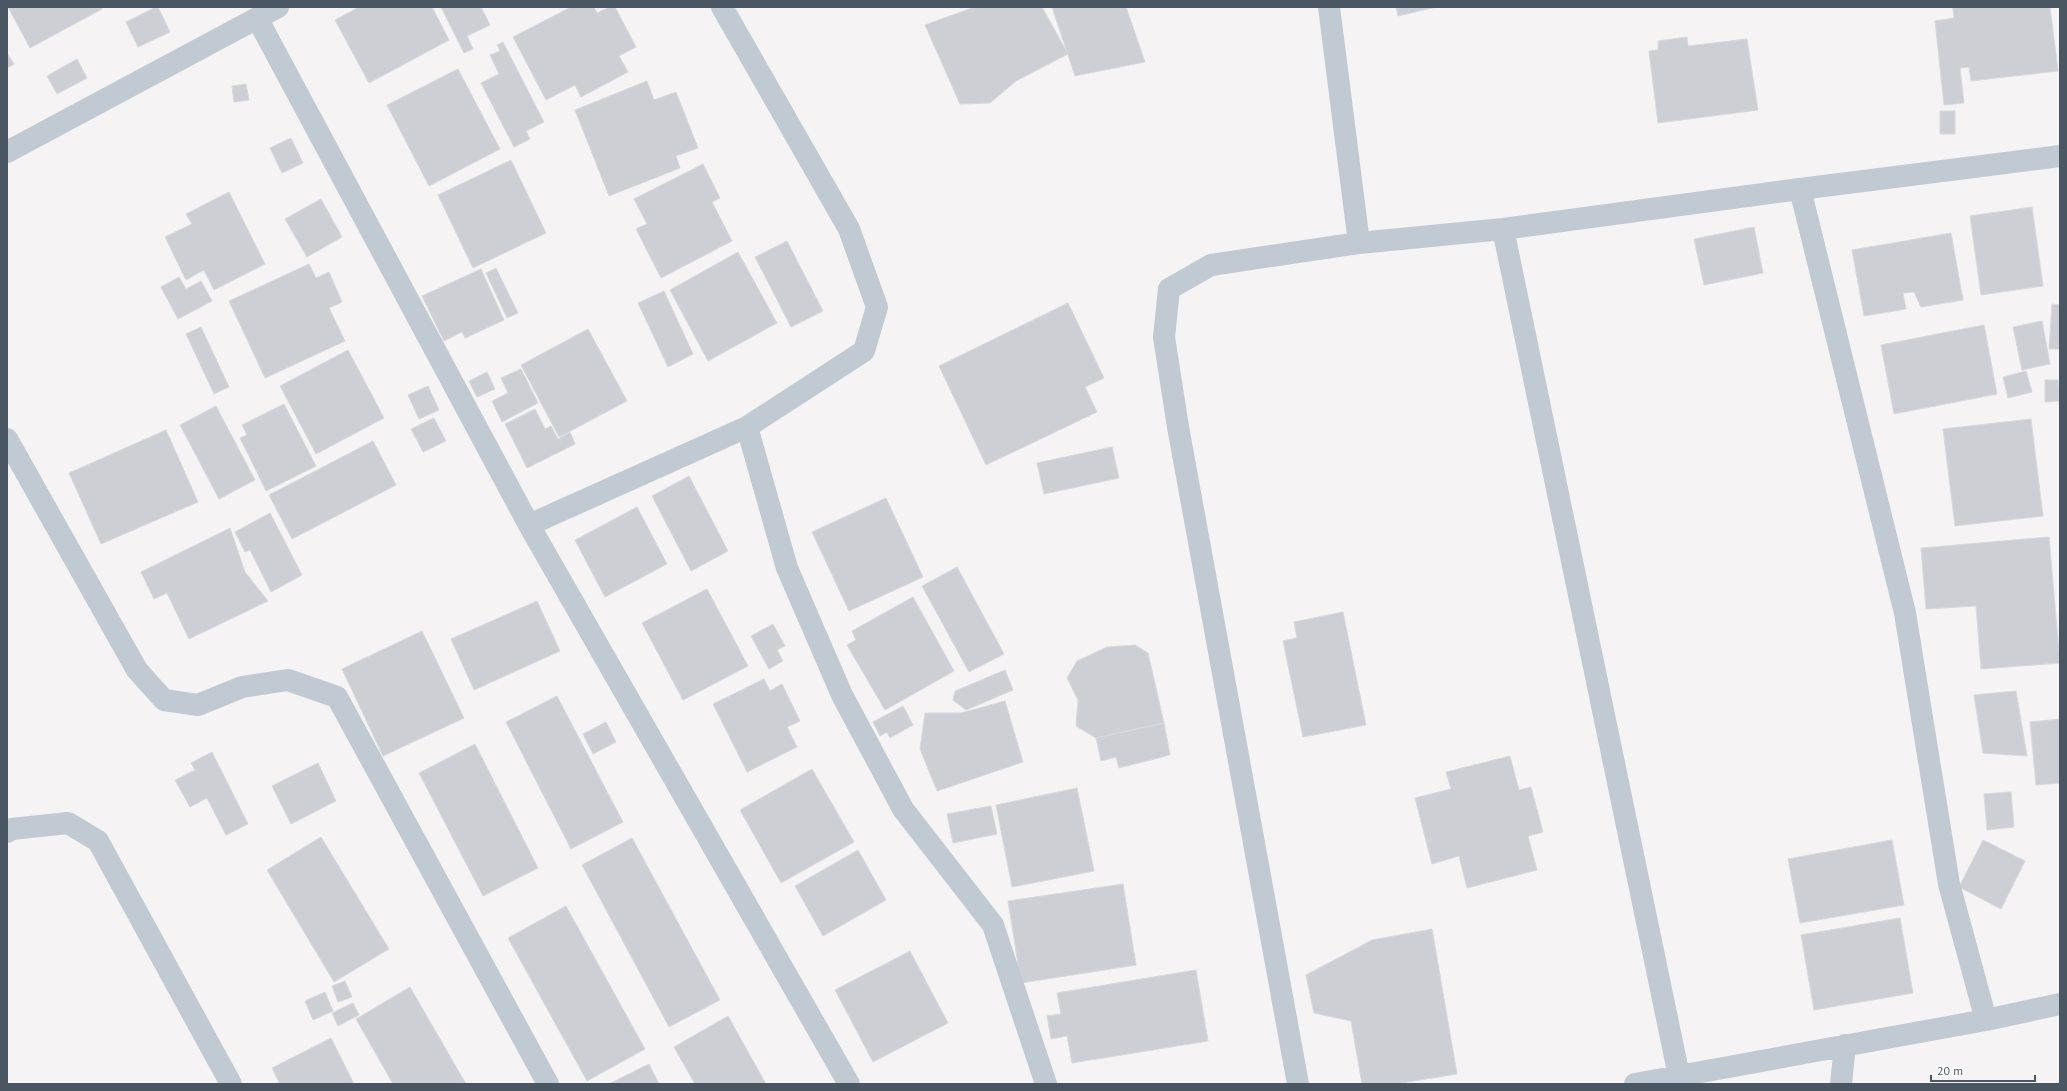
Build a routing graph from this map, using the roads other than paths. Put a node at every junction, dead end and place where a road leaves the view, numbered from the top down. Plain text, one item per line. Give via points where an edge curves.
1 (278, 7) edge
2 (722, 7) edge
3 (1329, 7) edge
4 (257, 18) junction
5 (7, 152) edge
6 (2060, 156) edge
7 (1800, 189) junction
8 (1503, 230) junction
9 (1359, 243) junction
10 (747, 427) junction
11 (7, 439) edge
12 (529, 526) junction
13 (7, 832) edge
14 (2060, 1004) edge
15 (1986, 1020) junction
16 (1845, 1045) junction
17 (1679, 1076) junction
18 (231, 1084) edge
19 (548, 1084) edge
20 (849, 1084) edge
21 (1046, 1084) edge
22 (1298, 1084) edge
23 (1635, 1084) edge
24 (1841, 1084) edge

1 - 4 street
2 - 10 street via 849,229 877,307 864,351
3 - 9 street
4 - 5 street
4 - 12 street
6 - 7 street
7 - 8 street
7 - 15 street via 1905,613 1949,884
8 - 9 street
8 - 17 street
9 - 22 street via 1211,265 1168,289 1164,337 1178,427
10 - 12 street
10 - 21 street via 787,568 842,695 903,809 993,926
11 - 19 street via 137,670 164,700 198,705 242,687 288,680 336,697
12 - 20 street
13 - 18 street via 12,829 68,823 98,841
14 - 15 street
15 - 16 street
16 - 17 street
16 - 24 street
17 - 23 street

